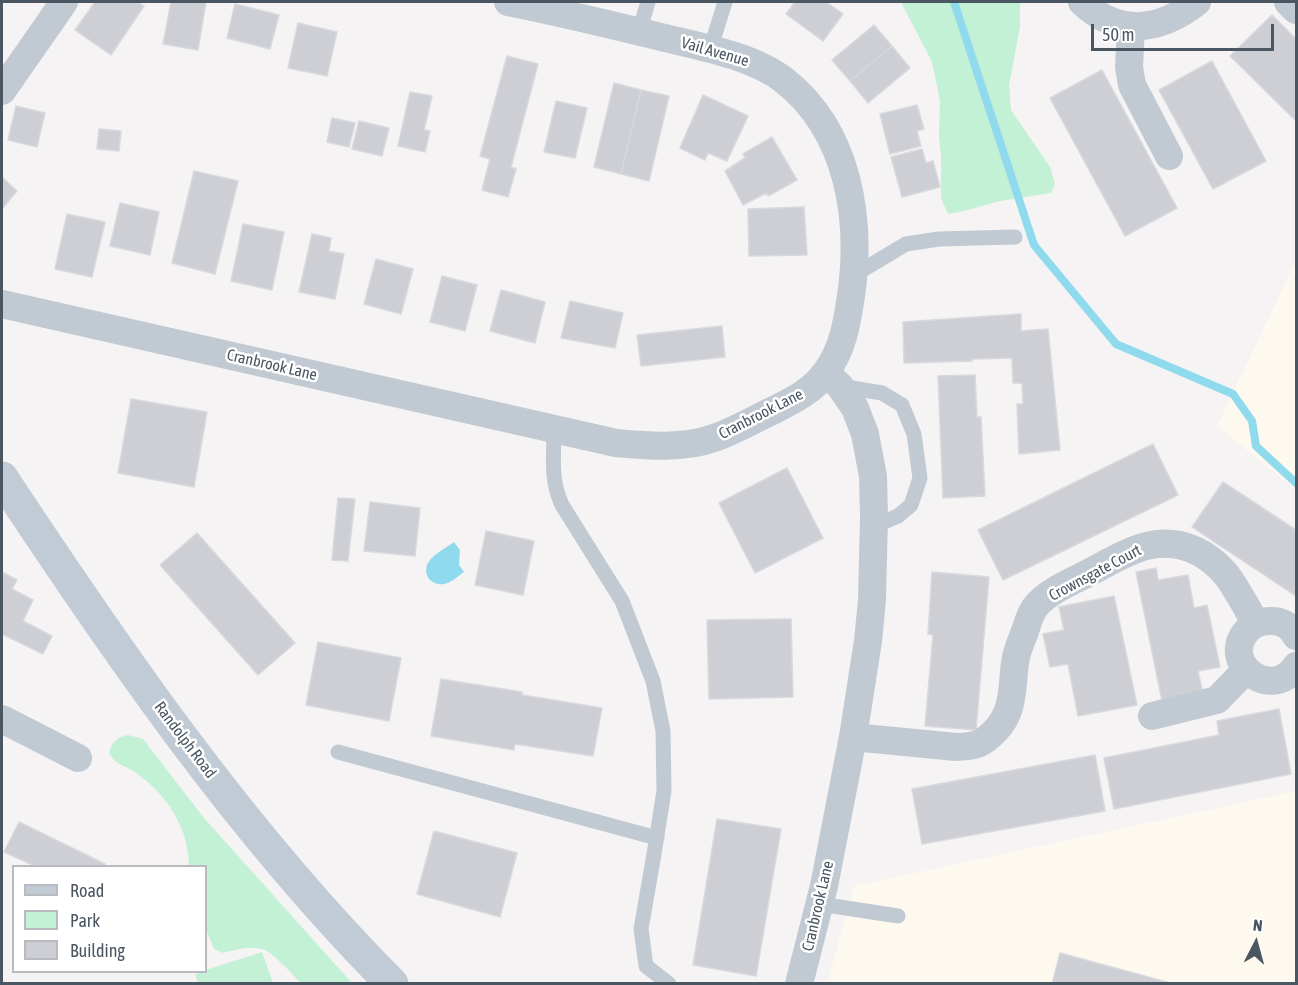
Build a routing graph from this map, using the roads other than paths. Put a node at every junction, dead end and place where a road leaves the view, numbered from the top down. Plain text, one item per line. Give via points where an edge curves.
1 (64, 2) edge
2 (508, 2) edge
3 (648, 2) edge
4 (726, 2) edge
5 (1082, 2) edge
6 (1197, 2) edge
7 (1288, 2) edge
8 (1296, 10) edge
9 (1141, 25) junction
10 (639, 32) junction
11 (710, 50) junction
12 (2, 91) edge
13 (1169, 156) dead end
14 (1015, 237) dead end
15 (854, 276) junction
16 (2, 304) edge
17 (833, 379) junction
18 (554, 429) junction
19 (2, 478) edge
20 (874, 526) junction
21 (1256, 624) junction
22 (1296, 636) edge
23 (1296, 666) edge
24 (1246, 670) junction
25 (1152, 716) dead end
26 (2, 719) edge
27 (853, 737) junction
28 (338, 752) dead end
29 (78, 758) dead end
30 (657, 838) junction
31 (820, 904) junction
32 (898, 916) dead end
33 (392, 984) edge
34 (669, 984) edge
35 (799, 984) edge

1 - 12 street
2 - 10 street, Vail Avenue
3 - 10 lane
4 - 11 lane
5 - 9 street via 1112,22
6 - 9 street via 1176,16
7 - 8 street
9 - 13 street via 1129,67 1132,85
10 - 11 street, Vail Avenue
11 - 15 street, Vail Avenue via 752,62 783,80 807,102 826,128 842,164 852,202
14 - 15 lane via 906,244
15 - 17 street, Vail Avenue
16 - 18 street, Cranbrook Lane
17 - 18 street, Cranbrook Lane via 733,430 692,443 654,447
17 - 20 street, Cranbrook Lane via 855,408 865,434 873,476
17 - 20 lane via 882,393 902,405 914,434 920,478 911,505 898,516
18 - 30 lane via 553,475 557,495 622,601 653,681 663,730 664,791
19 - 33 main road, Randolph Road via 104,630 212,777 289,872
20 - 27 street, Cranbrook Lane via 868,641
21 - 22 street via 1276,621
21 - 24 street via 1240,644
21 - 27 street, Crownsgate Court via 1227,575 1204,554 1172,543 1142,547 1047,596 1036,607 1016,656 1009,710 985,742 956,747
23 - 24 street via 1280,680 1271,681
24 - 25 street via 1217,700
26 - 29 street
27 - 31 street, Cranbrook Lane
28 - 30 lane
30 - 34 lane via 640,929 646,966
31 - 32 lane
31 - 35 street, Cranbrook Lane

